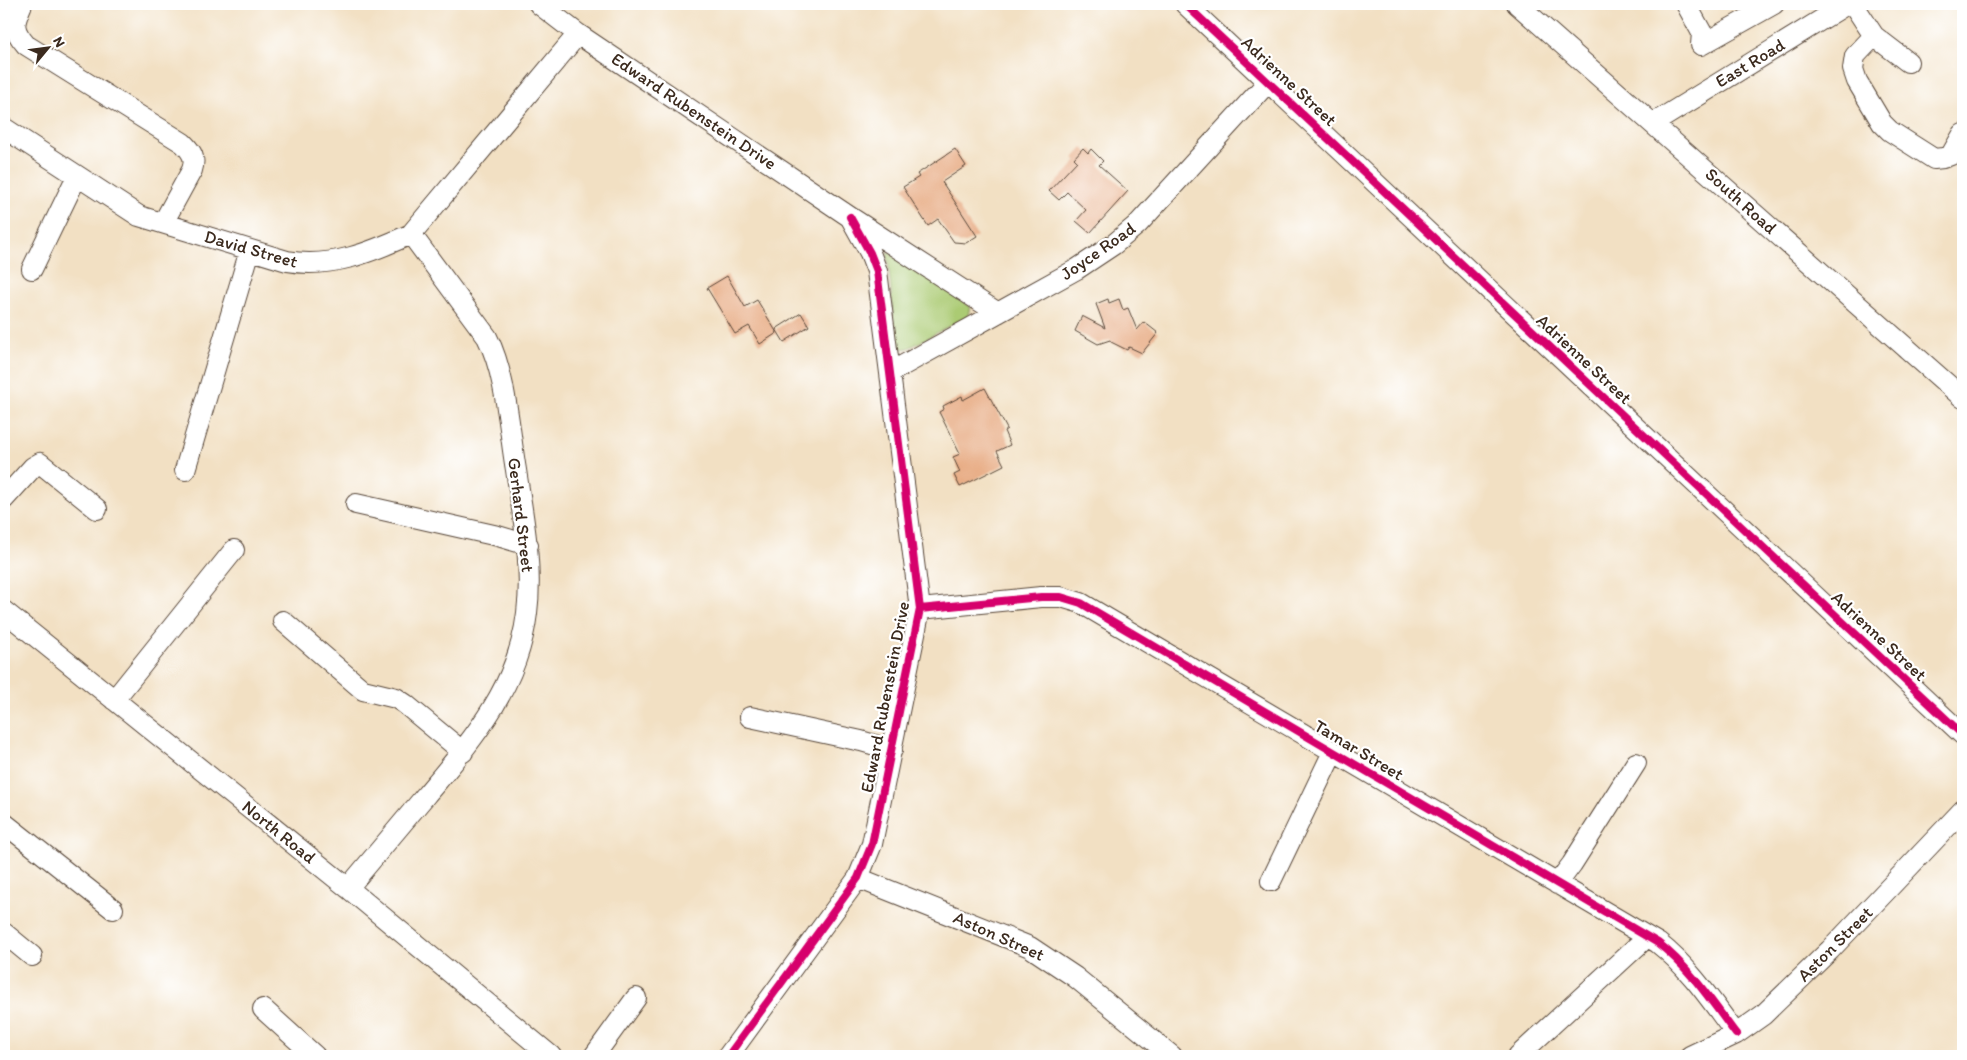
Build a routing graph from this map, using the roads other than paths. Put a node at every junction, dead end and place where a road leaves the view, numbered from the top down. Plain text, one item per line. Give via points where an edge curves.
1 (22, 4) edge
2 (539, 4) edge
3 (1185, 4) edge
4 (1517, 4) edge
5 (1686, 4) edge
6 (1774, 4) edge
7 (1847, 4) edge
8 (1853, 4) edge
9 (578, 34) junction
10 (1874, 36) junction
11 (1908, 62) dead end
12 (1268, 82) junction
13 (1654, 123) junction
14 (4, 128) edge
15 (1963, 134) edge
16 (78, 176) junction
17 (850, 217) junction
18 (163, 223) junction
19 (410, 234) junction
20 (250, 250) junction
21 (32, 269) dead end
22 (998, 312) junction
23 (891, 372) junction
24 (1963, 398) edge
25 (185, 470) dead end
26 (4, 499) edge
27 (356, 504) dead end
28 (97, 509) dead end
29 (528, 546) junction
30 (234, 550) dead end
31 (920, 609) junction
32 (4, 611) edge
33 (283, 621) dead end
34 (114, 700) junction
35 (750, 717) dead end
36 (1963, 736) edge
37 (892, 750) junction
38 (463, 752) junction
39 (1333, 752) junction
40 (1636, 762) dead end
41 (1963, 810) edge
42 (4, 822) edge
43 (858, 878) junction
44 (1271, 881) dead end
45 (1556, 884) junction
46 (348, 888) junction
47 (114, 909) dead end
48 (4, 933) edge
49 (1647, 937) junction
50 (32, 956) dead end
51 (636, 998) dead end
52 (264, 1009) dead end
53 (1736, 1034) junction
54 (315, 1056) edge
55 (551, 1056) edge
56 (594, 1056) edge
57 (728, 1056) edge
58 (1172, 1056) edge
59 (1518, 1056) edge
60 (1690, 1056) edge

1 - 18 street via 14,23 18,36 26,45 183,143 191,152 195,161 192,170
2 - 9 street, Edward Rubenstein Drive
3 - 12 street, Adrienne Street
4 - 13 street, South Road
5 - 6 street via 1702,33 1702,45
7 - 13 street, East Road
8 - 10 street
9 - 17 street, Edward Rubenstein Drive
9 - 19 street, David Street
10 - 11 street
10 - 15 street via 1855,56 1853,69 1882,123 1934,159 1951,155
12 - 22 street, Joyce Road via 1138,224 1077,269
12 - 36 street, Adrienne Street
13 - 24 street, South Road
14 - 16 street, David Street
16 - 18 street, David Street via 139,216
16 - 21 street
17 - 22 street, Edward Rubenstein Drive
17 - 23 street, Edward Rubenstein Drive via 877,272
18 - 20 street, David Street
19 - 20 street, David Street via 380,248 323,264 287,261
19 - 29 street, Gerhard Street via 494,350
20 - 25 street
22 - 23 street, Joyce Road
23 - 31 street, Edward Rubenstein Drive
26 - 28 street via 40,463
27 - 29 street via 498,536
29 - 38 street, Gerhard Street via 527,614 520,645 496,705
30 - 34 street
31 - 37 street, Edward Rubenstein Drive
31 - 39 street, Tamar Street via 1041,597 1061,597 1081,603
32 - 34 street, North Road
33 - 38 street via 363,690 396,698
34 - 46 street, North Road
35 - 37 street
37 - 43 street, Edward Rubenstein Drive via 872,844
38 - 46 street, Gerhard Street
39 - 44 street
39 - 45 street, Tamar Street
40 - 45 street
41 - 53 street, Aston Street via 1830,950 1763,1015
42 - 47 street
43 - 57 street, Edward Rubenstein Drive
43 - 58 street, Aston Street via 1030,947 1075,977
45 - 49 street, Tamar Street
46 - 55 street, North Road
48 - 50 street
49 - 53 street, Tamar Street via 1692,974
49 - 59 street
51 - 56 street
52 - 54 street
53 - 60 street, Aston Street

